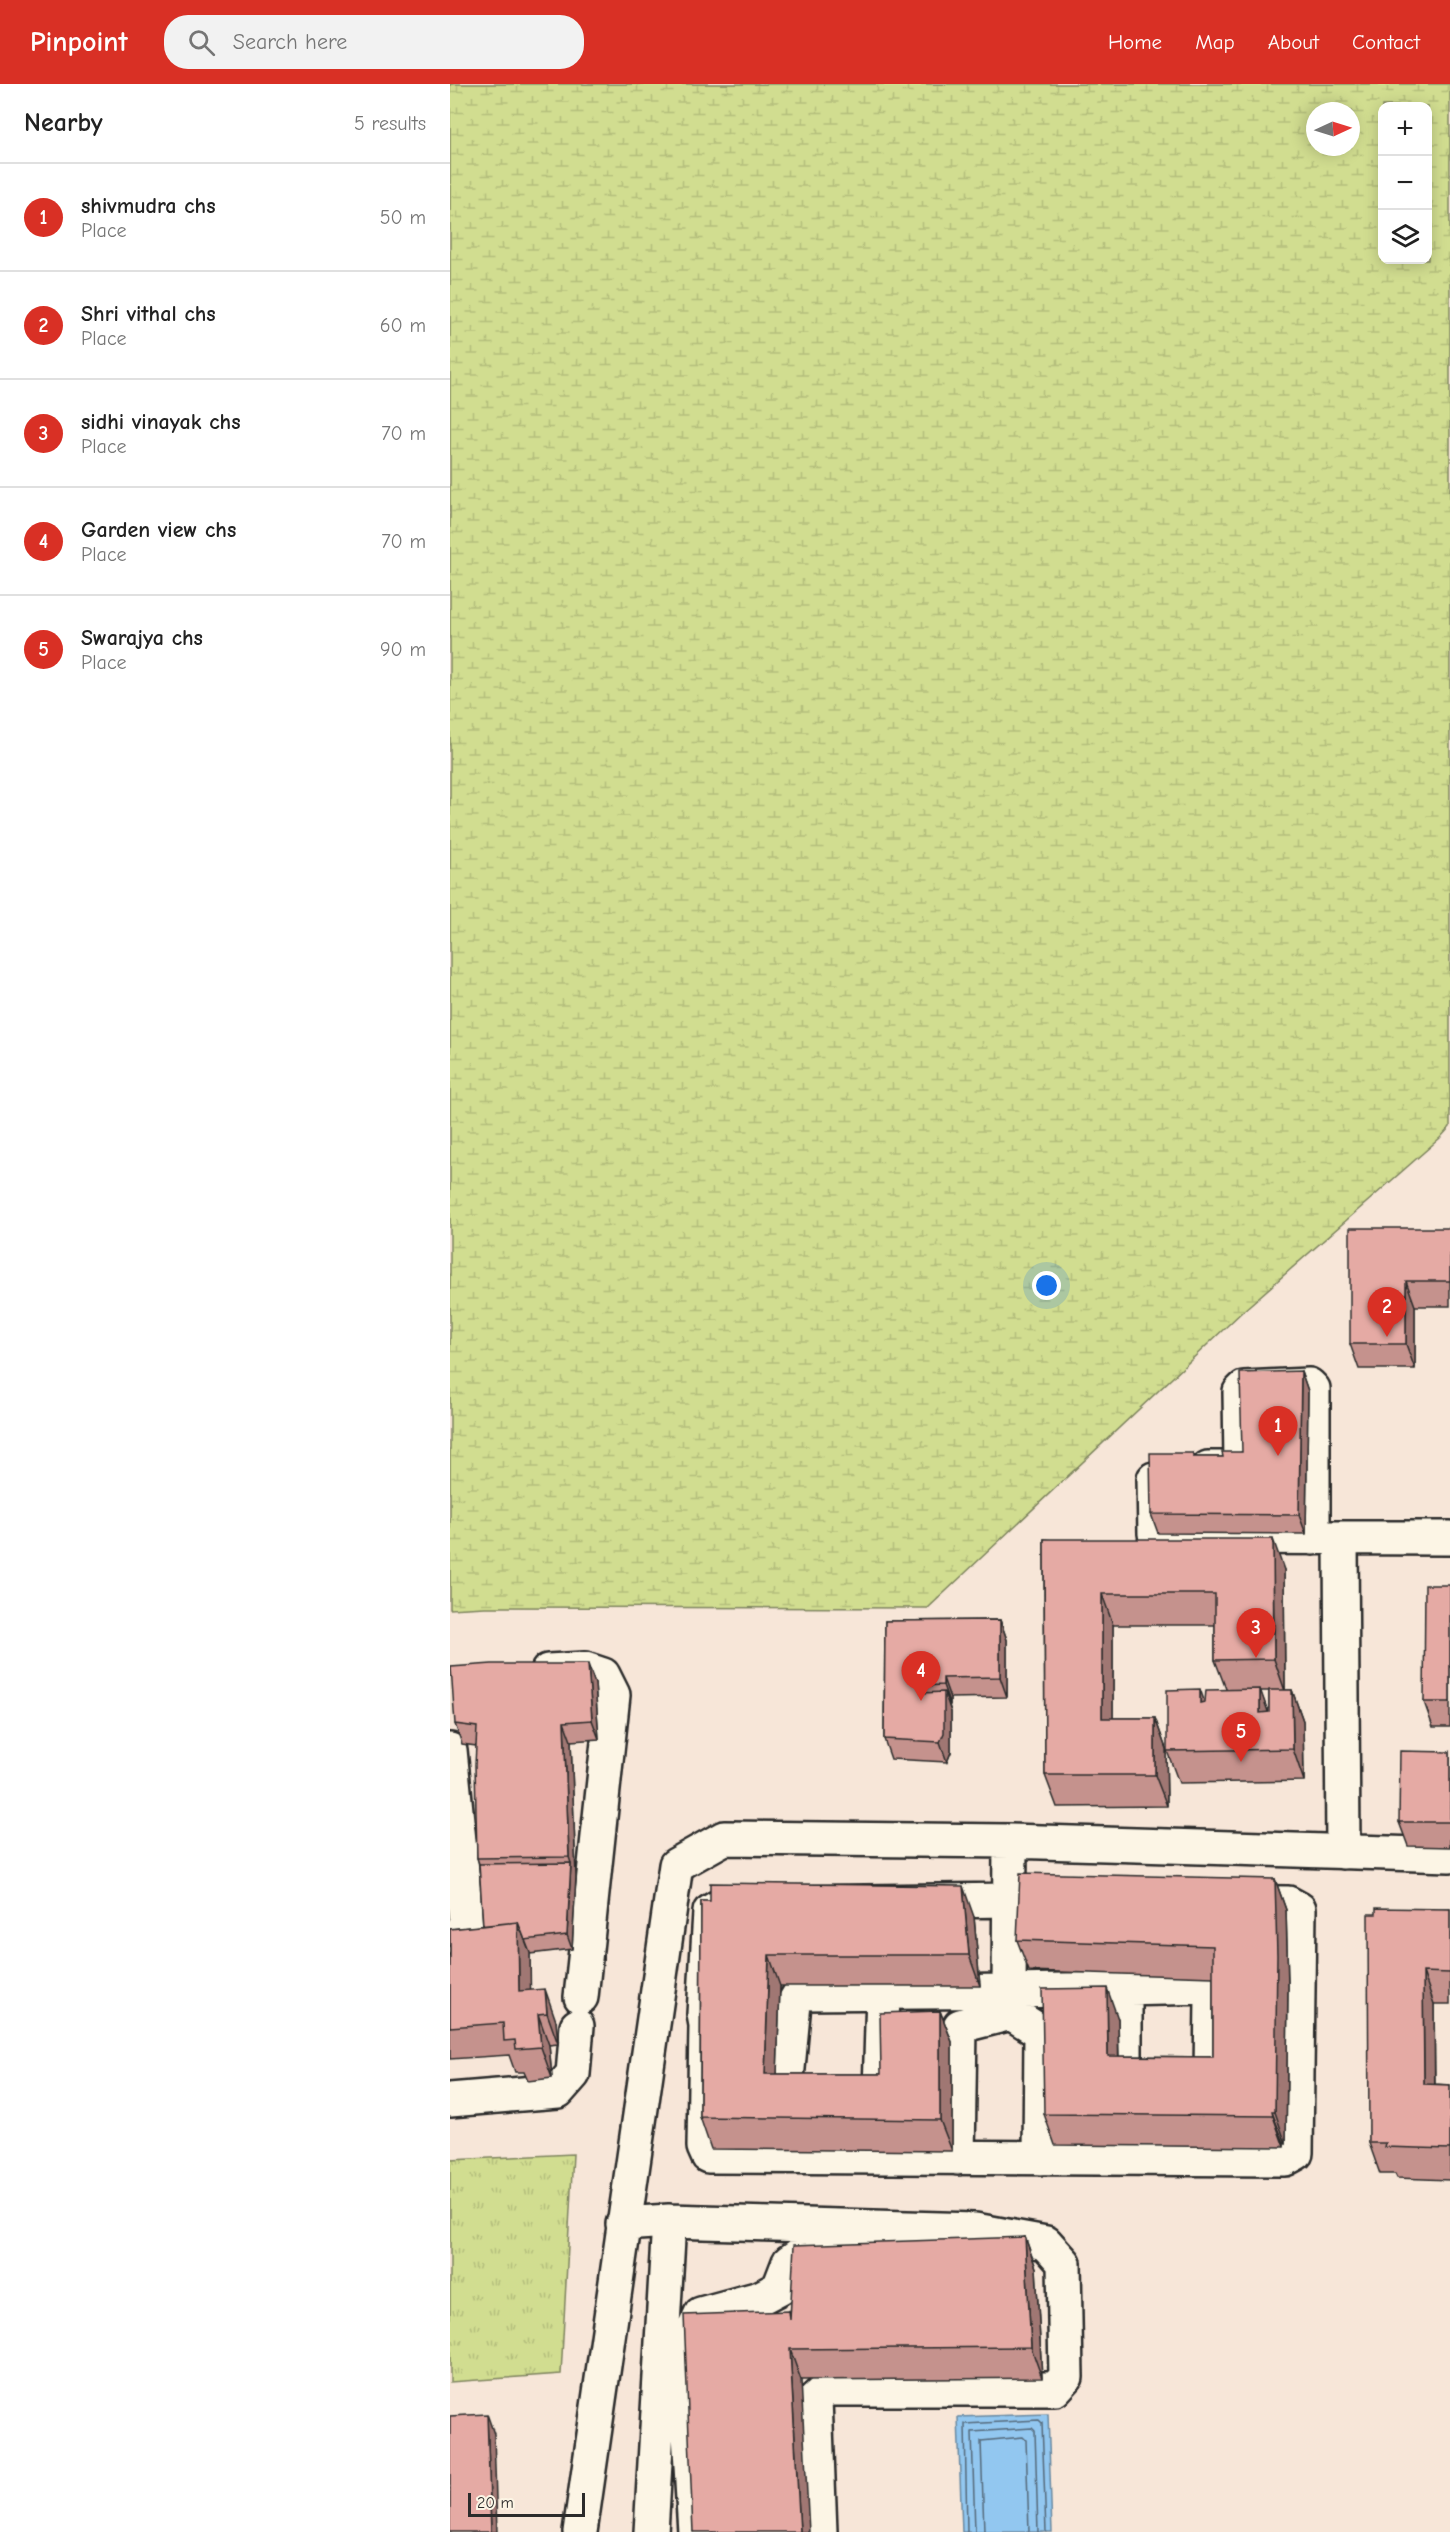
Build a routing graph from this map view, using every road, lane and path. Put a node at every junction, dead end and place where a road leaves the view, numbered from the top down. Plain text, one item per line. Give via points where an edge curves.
1 (1327, 1538) junction
2 (1450, 1538) edge
3 (515, 1673) edge
4 (450, 1750) edge
5 (1010, 1841) junction
6 (1343, 1852) junction
7 (1450, 1855) edge
8 (1011, 1900) junction
9 (450, 1943) edge
10 (1125, 1989) dead end
11 (883, 1992) edge
12 (1010, 2002) junction
13 (450, 2100) edge
14 (958, 2158) junction
15 (1040, 2158) junction
16 (669, 2221) junction
17 (623, 2224) junction
18 (980, 2253) edge
19 (580, 2532) edge
20 (651, 2532) edge
21 (695, 2532) edge
22 (820, 2532) edge

1 - 1 street via 1157,1537 1154,1473 1235,1468 1241,1462 1240,1392 1244,1388 1309,1385 1313,1389
1 - 2 street
1 - 6 street
3 - 13 street via 585,1669 603,1675 613,1695 573,2074 558,2091
4 - 9 street via 467,1922 458,1942
5 - 6 street
5 - 8 street
5 - 17 street via 724,1838 676,1865
6 - 7 street
8 - 12 street
8 - 14 street via 723,1904 710,1912 704,2014 704,2147 708,2156
8 - 15 street via 1288,1903 1299,1909 1296,2153 1285,2159
10 - 12 street
11 - 12 street
12 - 14 street via 960,2026
12 - 15 street via 1041,2032
14 - 15 street
16 - 17 street
16 - 20 street
16 - 22 street via 975,2229 1046,2243 1064,2263 1066,2377 1055,2389 826,2389 815,2399
17 - 19 street
18 - 21 street via 803,2252 789,2262 778,2288 760,2298 700,2314 689,2340 685,2367

